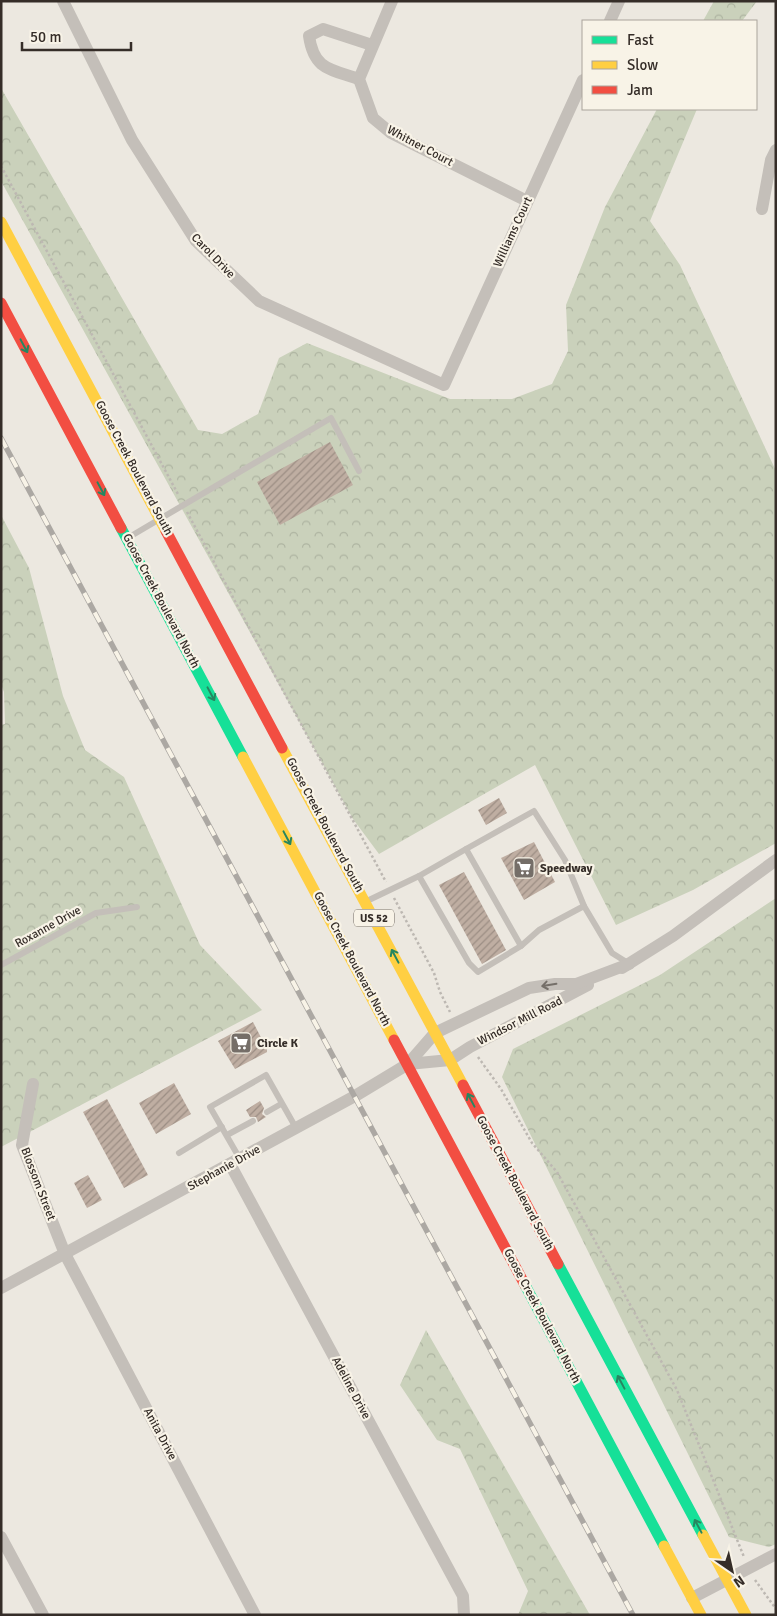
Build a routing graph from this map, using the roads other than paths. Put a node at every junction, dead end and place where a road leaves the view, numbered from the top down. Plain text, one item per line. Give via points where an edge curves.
1 (63, 1) edge
2 (392, 1) edge
3 (619, 1) edge
4 (610, 20) edge
5 (372, 45) junction
6 (359, 79) junction
7 (582, 82) edge
8 (776, 150) edge
9 (527, 201) junction
10 (762, 209) dead end
11 (1, 222) edge
12 (1, 303) edge
13 (444, 385) joint
14 (359, 471) dead end
15 (161, 519) junction
16 (127, 538) junction
17 (466, 849) junction
18 (776, 860) edge
19 (419, 876) junction
20 (365, 901) junction
21 (584, 906) junction
22 (136, 907) dead end
23 (521, 946) junction
24 (629, 964) junction
25 (1, 966) edge
26 (435, 1033) junction
27 (450, 1060) junction
28 (408, 1064) junction
29 (33, 1084) dead end
30 (281, 1104) junction
31 (267, 1112) dead end
32 (253, 1121) dead end
33 (222, 1127) junction
34 (296, 1128) junction
35 (227, 1135) junction
36 (178, 1153) dead end
37 (235, 1162) junction
38 (65, 1254) junction
39 (1, 1288) edge
40 (1, 1537) edge
41 (776, 1554) edge
42 (727, 1580) junction
43 (692, 1598) junction
44 (43, 1615) edge
45 (255, 1615) edge
46 (464, 1615) edge
47 (701, 1615) edge
48 (746, 1615) edge

1 - 13 street, Carol Drive via 132,140 196,241 259,301
2 - 5 street
3 - 4 street
5 - 6 street
5 - 6 street via 323,28 309,36 311,51 321,65
6 - 9 street, Whitner Court via 373,118 391,132
7 - 9 street, Williams Court
8 - 10 street via 771,160
9 - 13 street, Williams Court
11 - 15 highway, Goose Creek Boulevard South / US 52
12 -> 16 highway, Goose Creek Boulevard North / US 52
14 - 15 lane via 331,418
15 - 16 lane
15 - 20 highway, Goose Creek Boulevard South / US 52
16 -> 28 highway, Goose Creek Boulevard North / US 52
17 - 19 lane
17 - 21 lane via 534,811 565,860
17 - 23 lane
18 - 24 street, Windsor Mill Road via 673,936
19 - 20 lane
19 - 23 lane via 469,963 478,972
26 -> 20 highway, Goose Creek Boulevard South / US 52
21 - 23 lane via 539,930
21 - 24 lane via 612,953
22 - 25 lane, Roxanne Drive via 96,913
24 -> 26 street, Windsor Mill Road via 576,984 529,988
24 - 27 street, Windsor Mill Road
26 - 27 highway, Goose Creek Boulevard South / US 52
26 - 28 street, Stephanie Drive
27 - 28 street, Windsor Mill Road
42 -> 27 highway, Goose Creek Boulevard South / US 52
28 - 34 street, Stephanie Drive
28 - 43 highway, Goose Creek Boulevard North / US 52
29 - 38 street, Blossom Street via 22,1145
30 - 31 lane
30 - 33 lane via 266,1075 210,1107
30 - 34 lane
32 - 35 lane
33 - 35 lane
33 - 36 lane
34 - 37 street, Stephanie Drive
35 - 37 lane
37 - 38 street, Stephanie Drive
37 - 46 street, Adeline Drive via 463,1596
38 - 39 street, Stephanie Drive
38 - 45 street, Anita Drive
40 - 44 street
41 - 42 street
42 - 43 street
42 - 48 highway, Goose Creek Boulevard South / US 52
43 - 47 highway, Goose Creek Boulevard North / US 52

